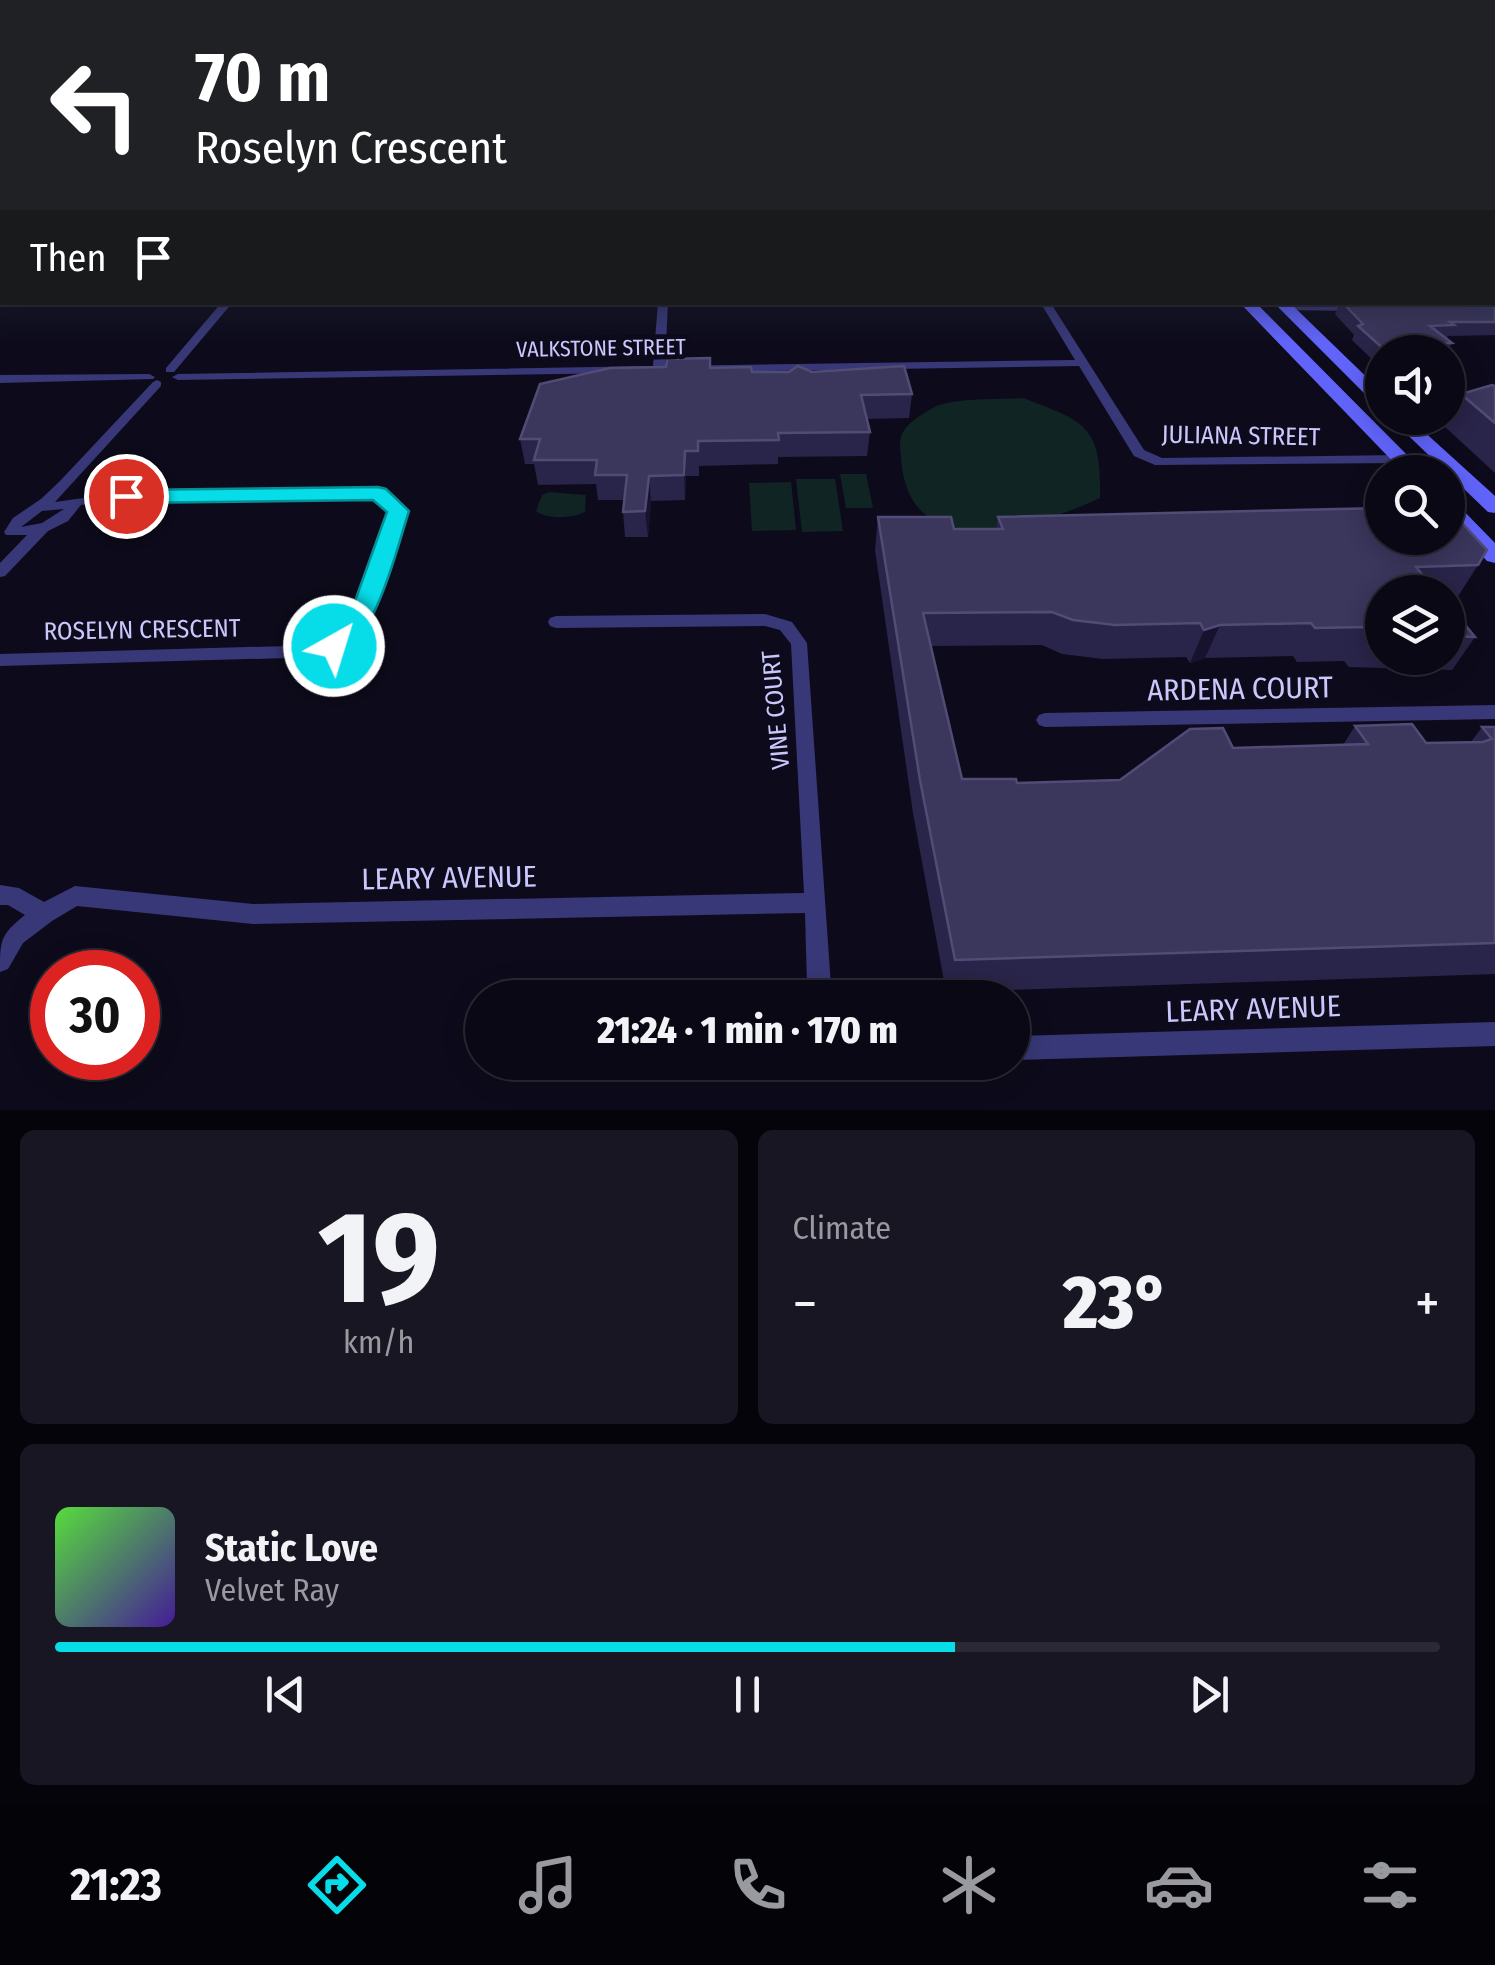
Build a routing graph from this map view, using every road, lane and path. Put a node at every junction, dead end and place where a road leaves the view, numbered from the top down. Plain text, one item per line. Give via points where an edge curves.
1 (226, 305) edge
2 (663, 305) edge
3 (1047, 305) edge
4 (1249, 305) edge
5 (1283, 306) edge
6 (1363, 308) edge
7 (1084, 363) junction
8 (659, 367) junction
9 (174, 373) junction
10 (0, 379) edge
11 (153, 381) junction
12 (1365, 386) edge
13 (1417, 435) edge
14 (1397, 455) edge
15 (1365, 465) edge
16 (83, 466) junction
17 (126, 496) junction
18 (73, 502) junction
19 (42, 507) junction
20 (1495, 507) edge
21 (63, 518) junction
22 (1465, 525) edge
23 (9, 528) edge
24 (42, 529) junction
25 (1495, 556) edge
26 (0, 569) edge
27 (556, 622) dead end
28 (0, 660) edge
29 (1495, 712) edge
30 (1045, 720) dead end
31 (0, 895) edge
32 (814, 903) junction
33 (44, 914) junction
34 (0, 961) edge
35 (819, 980) edge
36 (1495, 1034) edge
37 (1030, 1047) edge

1 - 9 street
2 - 8 street
3 - 7 street, JULIANA STREET
4 - 14 main road
5 - 6 street
5 - 12 main road
7 - 8 street, VALKSTONE STREET
7 - 15 street, JULIANA STREET via 1139,452 1160,462
8 - 9 street, VALKSTONE STREET
9 - 11 street
10 - 11 street
11 - 16 street
13 - 20 main road
16 - 18 street
16 - 19 street
17 - 18 street, ROSELYN CRESCENT
17 - 21 street, ROSELYN CRESCENT
17 - 28 street, ROSELYN CRESCENT via 378,493 398,511 361,619 334,646
18 - 19 street, ROSELYN CRESCENT
18 - 21 street
19 - 23 street
21 - 24 street, ROSELYN CRESCENT
22 - 25 main road
23 - 24 street
23 - 26 street
24 - 26 street
27 - 32 street, VINE COURT via 766,620 786,626 799,643
29 - 30 street, ARDENA COURT
31 - 33 street
32 - 33 street, LEARY AVENUE via 254,914 75,896
32 - 35 street
33 - 34 street via 15,936
36 - 37 street, LEARY AVENUE

